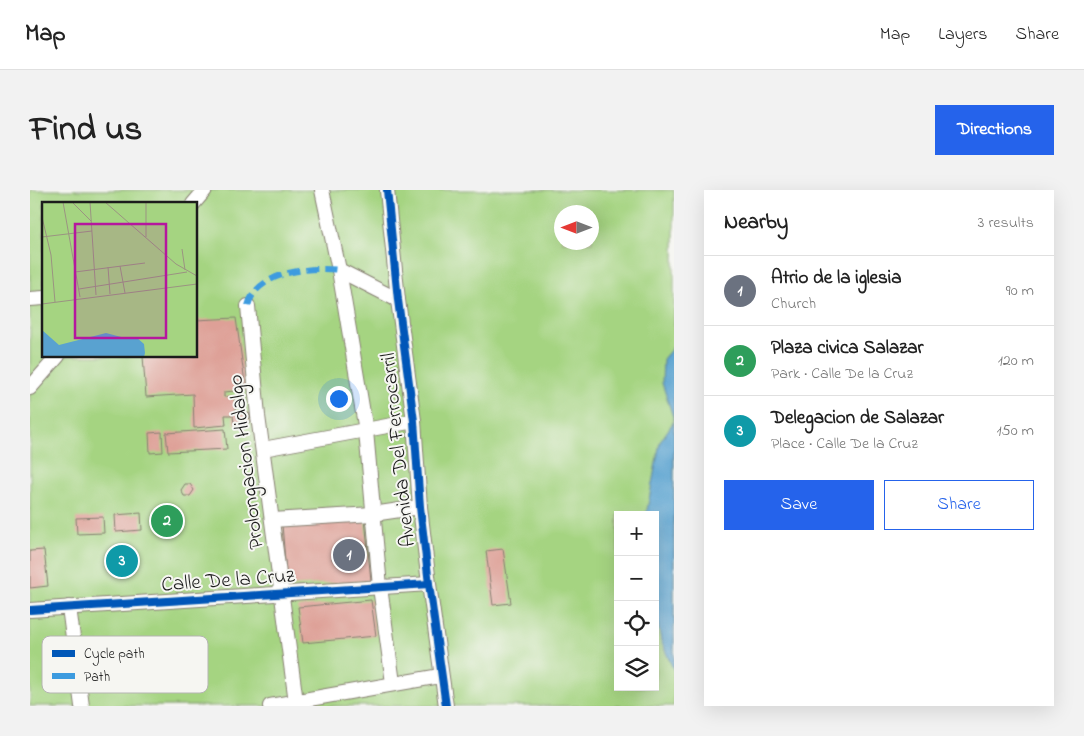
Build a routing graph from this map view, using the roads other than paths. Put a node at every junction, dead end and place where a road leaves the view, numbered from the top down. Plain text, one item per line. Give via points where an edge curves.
1 (205, 190) edge
2 (322, 190) edge
3 (386, 190) edge
4 (195, 202) edge
5 (339, 270) junction
6 (398, 300) junction
7 (248, 306) dead end
8 (56, 358) edge
9 (30, 388) edge
10 (414, 421) junction
11 (366, 431) junction
12 (262, 449) junction
13 (420, 507) junction
14 (373, 514) junction
15 (272, 520) junction
16 (429, 584) junction
17 (380, 587) junction
18 (281, 593) junction
19 (69, 607) junction
20 (30, 610) edge
21 (73, 636) edge
22 (440, 676) junction
23 (392, 683) junction
24 (80, 693) edge
25 (296, 702) junction
26 (82, 706) edge
27 (270, 706) edge
28 (446, 706) edge

1 - 4 street
2 - 5 street
3 - 6 street, Avenida Del Ferrocarril
5 - 6 street
5 - 11 street
6 - 10 street, Avenida Del Ferrocarril
7 - 12 street, Prolongacion Hidalgo
8 - 9 street
10 - 11 street
10 - 13 street, Avenida Del Ferrocarril
11 - 12 street
11 - 14 street
12 - 15 street, Prolongacion Hidalgo
13 - 14 street
13 - 16 street, Avenida Del Ferrocarril
14 - 15 street
14 - 17 street
15 - 18 street, Prolongacion Hidalgo
16 - 17 street, Calle De la Cruz
16 - 22 street, Avenida Del Ferrocarril
17 - 18 street, Calle De la Cruz
17 - 23 street
18 - 19 street, Calle De la Cruz
18 - 25 street, Prolongacion Hidalgo
19 - 20 street, Calle De la Cruz
19 - 21 street
22 - 23 street
22 - 28 street, Avenida Del Ferrocarril
23 - 25 street
24 - 26 street
25 - 27 street

